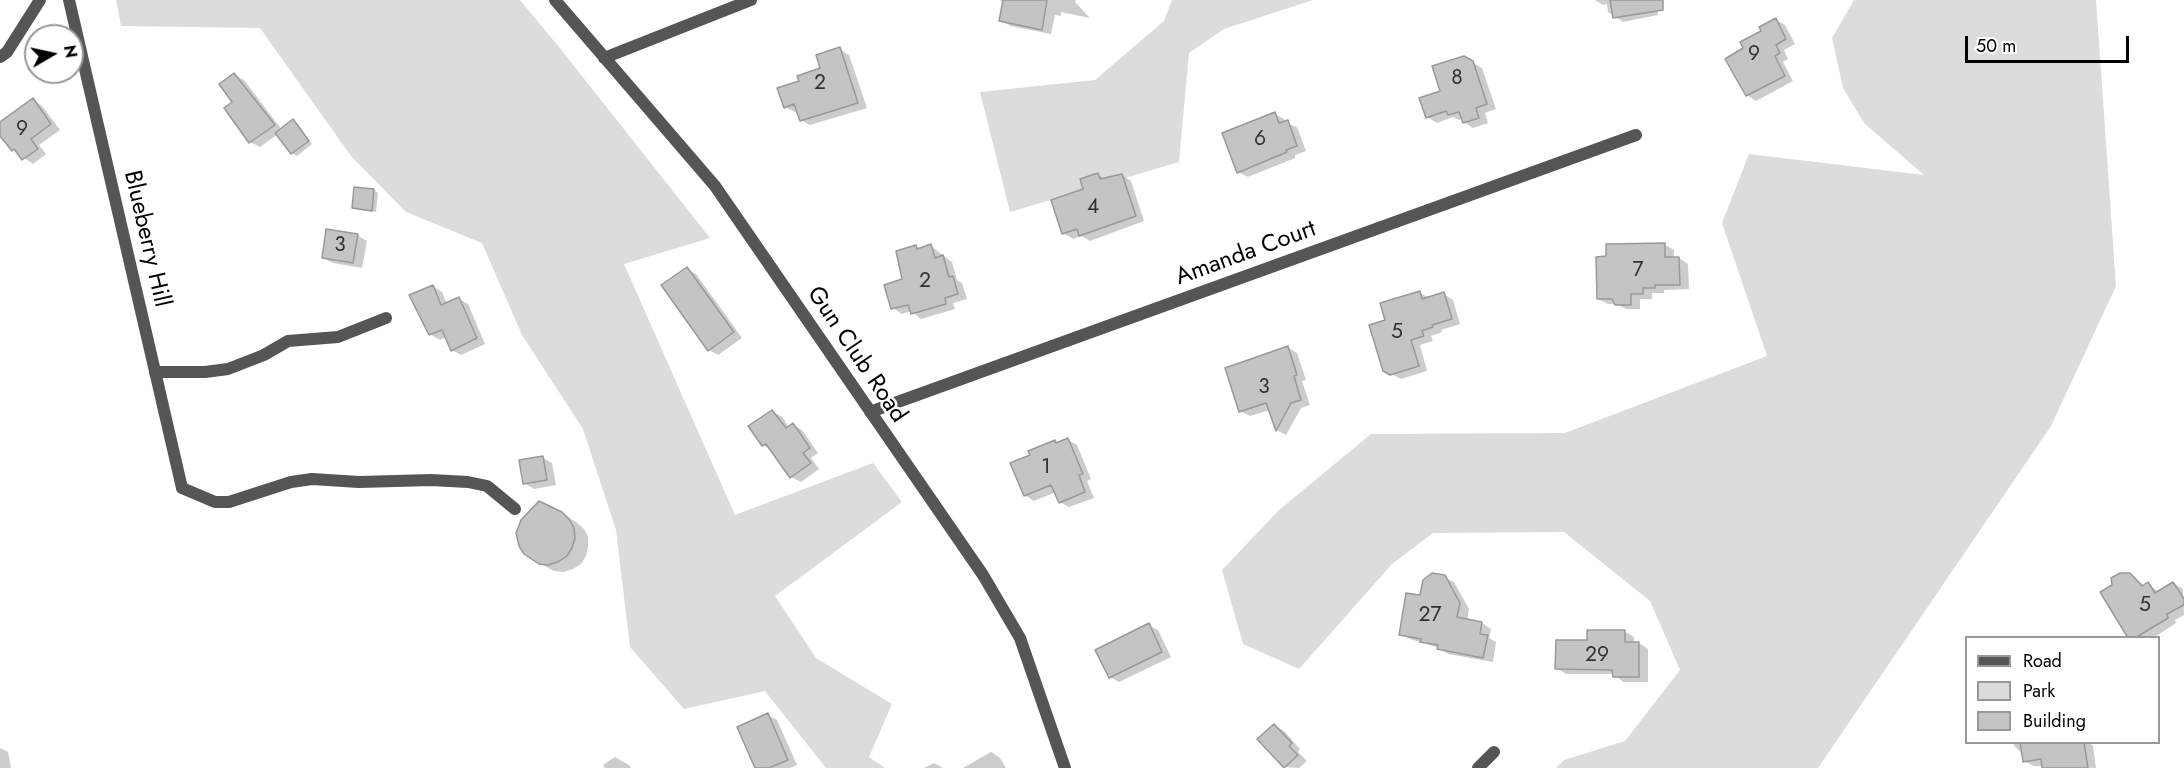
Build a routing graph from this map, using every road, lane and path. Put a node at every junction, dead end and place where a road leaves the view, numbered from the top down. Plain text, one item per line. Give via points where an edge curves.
1 (40, 0) edge
2 (69, 0) edge
3 (555, 0) edge
4 (751, 0) edge
5 (0, 57) edge
6 (604, 58) junction
7 (1636, 135) dead end
8 (386, 318) dead end
9 (155, 372) junction
10 (870, 412) junction
11 (514, 509) dead end
12 (1494, 752) dead end
13 (1065, 768) edge
14 (1478, 768) edge

1 - 5 street
2 - 9 street, Blueberry Hill
3 - 6 street, Gun Club Road
4 - 6 street
6 - 10 street, Gun Club Road via 715,186
7 - 10 street, Amanda Court
8 - 9 street via 338,337 288,341 264,356 228,369
9 - 11 street, Blueberry Hill via 182,488 215,502 229,502 312,479 431,480 487,486
10 - 13 street, Gun Club Road via 983,575 1020,638
12 - 14 street

